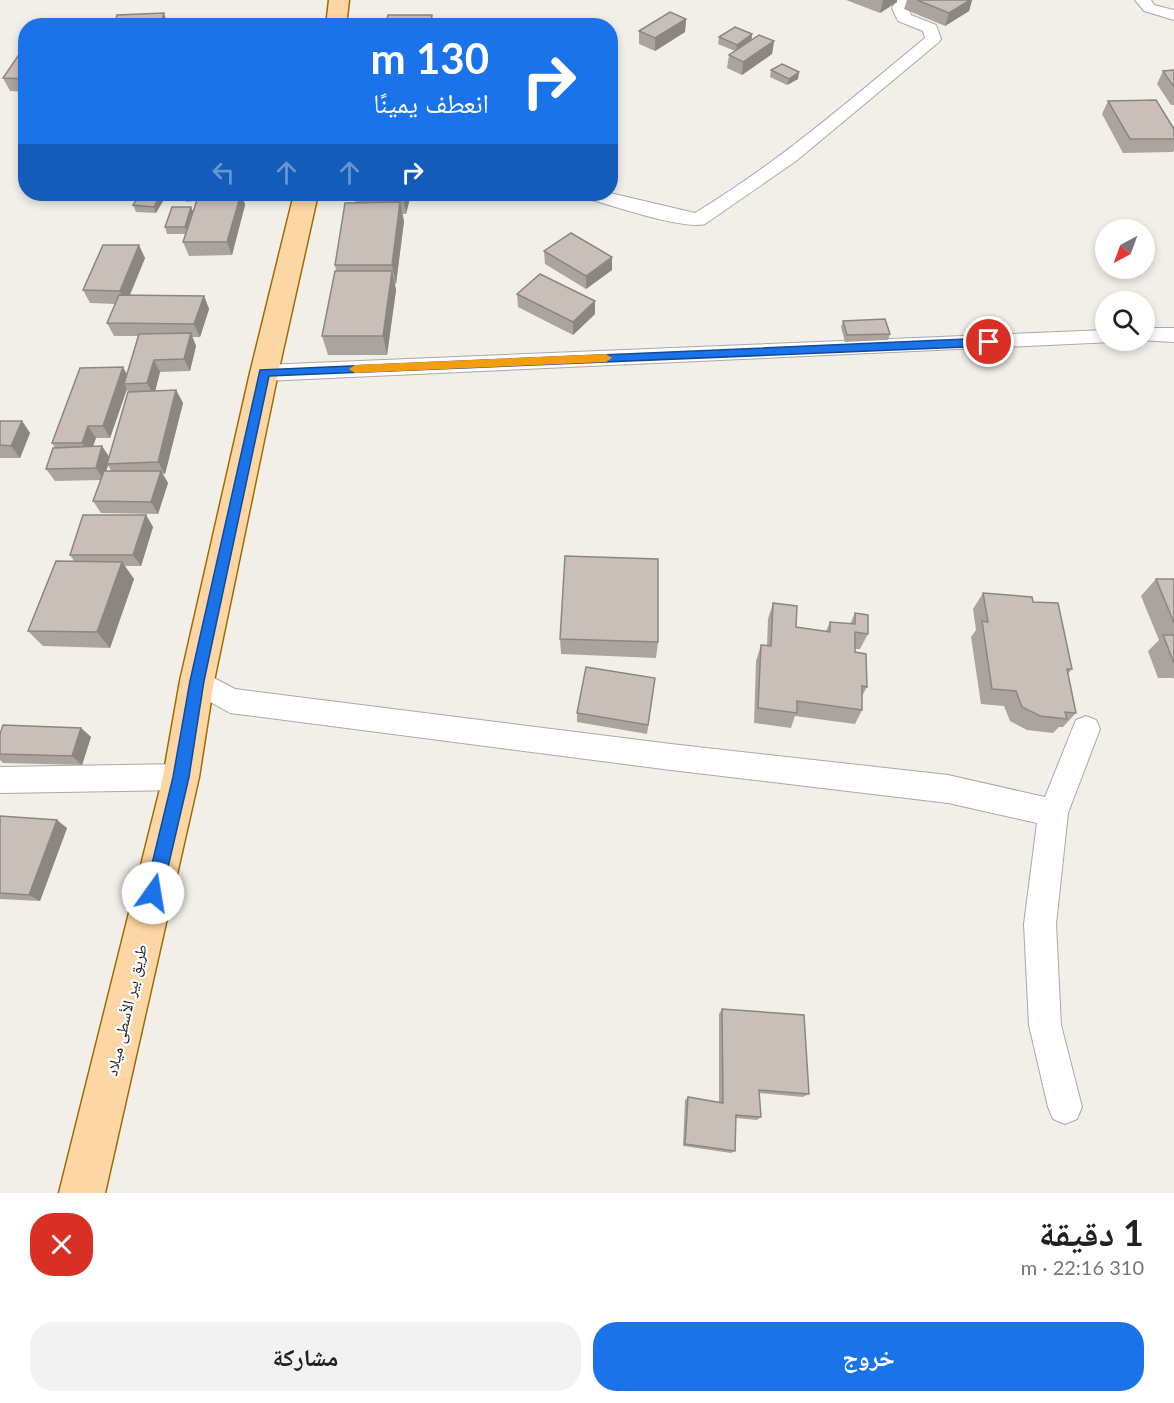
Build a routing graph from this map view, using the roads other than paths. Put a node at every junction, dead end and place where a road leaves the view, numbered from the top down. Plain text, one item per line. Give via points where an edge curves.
1 (339, 0) edge
2 (905, 0) edge
3 (1143, 0) edge
4 (1174, 15) edge
5 (337, 18) edge
6 (304, 201) edge
7 (618, 201) edge
8 (1155, 335) edge
9 (1174, 335) edge
10 (1095, 337) edge
11 (264, 372) junction
12 (197, 681) junction
13 (1086, 729) dead end
14 (181, 777) junction
15 (0, 780) edge
16 (1053, 813) junction
17 (1065, 1107) dead end
18 (82, 1193) edge

1 - 5 main road
2 - 7 street via 900,8 904,18 930,28 933,39 736,198 698,220
3 - 4 street via 1149,8
6 - 11 main road, طريق بير الأسطى ميلاد
8 - 9 street
10 - 11 street
11 - 12 main road, طريق بير الأسطى ميلاد
12 - 14 main road, طريق بير الأسطى ميلاد
12 - 16 street via 230,701 948,789
13 - 16 street
14 - 15 street
14 - 18 main road, طريق بير الأسطى ميلاد
16 - 17 street via 1040,924 1045,1025

